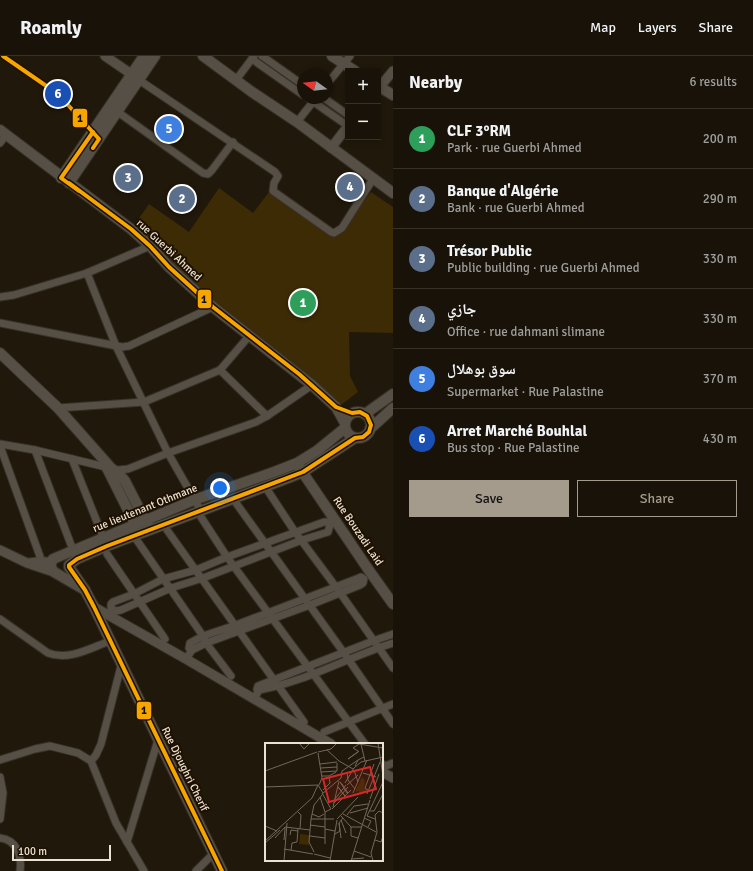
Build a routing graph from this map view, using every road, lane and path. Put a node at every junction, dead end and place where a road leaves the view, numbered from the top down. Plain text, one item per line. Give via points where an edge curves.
1 (105, 56) edge
2 (144, 56) edge
3 (155, 56) edge
4 (203, 56) edge
5 (262, 56) edge
6 (332, 56) edge
7 (253, 58) edge
8 (347, 60) edge
9 (393, 71) edge
10 (136, 77) junction
11 (333, 77) edge
12 (236, 80) junction
13 (297, 80) edge
14 (381, 85) edge
15 (381, 88) edge
16 (297, 91) edge
17 (393, 95) edge
18 (309, 104) edge
19 (319, 104) edge
20 (332, 104) edge
21 (114, 109) junction
22 (345, 113) edge
23 (297, 122) junction
24 (345, 124) edge
25 (345, 130) edge
26 (2, 136) edge
27 (233, 142) junction
28 (331, 148) junction
29 (65, 180) junction
30 (373, 180) junction
31 (393, 193) edge
32 (150, 246) junction
33 (87, 273) junction
34 (0, 297) edge
35 (213, 307) junction
36 (0, 323) edge
37 (250, 335) junction
38 (116, 346) junction
39 (0, 353) edge
40 (220, 370) junction
41 (312, 385) junction
42 (393, 394) edge
43 (144, 402) junction
44 (336, 407) junction
45 (58, 408) junction
46 (393, 408) edge
47 (352, 413) junction
48 (365, 414) junction
49 (267, 416) junction
50 (345, 425) junction
51 (370, 429) junction
52 (355, 438) junction
53 (0, 445) edge
54 (35, 450) junction
55 (168, 453) junction
56 (72, 459) junction
57 (297, 463) junction
58 (107, 464) junction
59 (303, 472) junction
60 (268, 491) dead end
61 (194, 500) junction
62 (236, 503) dead end
63 (201, 514) junction
64 (148, 525) junction
65 (167, 530) dead end
66 (137, 532) junction
67 (295, 532) junction
68 (302, 540) junction
69 (265, 543) junction
70 (106, 546) junction
71 (0, 550) edge
72 (73, 550) junction
73 (271, 551) junction
74 (60, 556) junction
75 (227, 557) junction
76 (27, 563) junction
77 (235, 565) junction
78 (69, 566) junction
79 (51, 568) junction
80 (196, 570) junction
81 (203, 578) junction
82 (164, 579) junction
83 (171, 588) junction
84 (85, 590) junction
85 (338, 590) junction
86 (134, 594) junction
87 (305, 598) junction
88 (141, 602) junction
89 (393, 604) edge
90 (310, 605) junction
91 (94, 607) junction
92 (271, 615) junction
93 (0, 619) edge
94 (238, 628) junction
95 (393, 634) edge
96 (203, 636) junction
97 (166, 639) dead end
98 (110, 640) junction
99 (373, 641) junction
100 (206, 643) junction
101 (393, 643) edge
102 (378, 647) junction
103 (192, 650) junction
104 (346, 656) junction
105 (186, 659) junction
106 (121, 666) junction
107 (308, 666) junction
108 (393, 668) edge
109 (313, 673) junction
110 (231, 676) dead end
111 (276, 684) junction
112 (254, 699) junction
113 (393, 704) edge
114 (382, 708) junction
115 (348, 721) junction
116 (304, 722) dead end
117 (393, 724) edge
118 (324, 732) dead end
119 (158, 740) junction
120 (329, 743) edge
121 (364, 743) edge
122 (0, 760) edge
123 (91, 761) junction
124 (393, 763) edge
125 (383, 764) edge
126 (383, 773) edge
127 (0, 777) edge
128 (393, 778) edge
129 (0, 819) edge
130 (0, 838) edge
131 (127, 842) junction
132 (213, 854) junction
133 (20, 871) edge
134 (144, 871) edge
135 (196, 871) edge
136 (222, 871) edge

1 - 10 street
2 - 10 main road
3 - 10 main road
4 - 12 main road
5 - 13 street
6 - 8 main road
7 - 12 street
7 - 16 street
8 - 11 street
9 - 14 street
10 - 21 main road
10 - 27 street
12 - 23 main road
15 - 17 main road
18 - 23 street
19 - 24 street
20 - 22 street
21 - 27 street via 203,173 208,174 212,170
21 - 29 main road
23 - 28 main road
25 - 28 street
26 - 29 main road, rue Guerbi Ahmed
27 - 30 street via 275,172 278,176 273,191 277,195 334,233 342,228
28 - 30 main road
29 - 32 main road, rue Guerbi Ahmed
30 - 31 main road
32 - 33 street
32 - 35 main road, rue Guerbi Ahmed
33 - 34 street
33 - 38 street
35 - 37 main road, rue Guerbi Ahmed
35 - 38 street via 129,346
36 - 38 street
37 - 40 street
37 - 41 main road, rue Guerbi Ahmed
38 - 43 street
39 - 45 main road
40 - 43 street
40 - 49 street
41 - 44 main road, rue Guerbi Ahmed
41 - 49 street
42 - 48 main road
43 - 45 street
43 - 55 street
44 - 47 main road
44 - 50 main road
45 - 58 main road
46 - 51 main road
47 - 48 main road
47 - 50 main road via 348,415
48 - 51 main road via 371,422
49 - 55 street
50 - 52 main road via 347,433
50 - 57 main road, rue lieutenant Othmane via 318,450
51 - 52 main road via 363,437
52 - 59 main road, rue lieutenant Othmane
53 - 54 street
53 - 79 street
54 - 56 street
54 - 72 street
55 - 58 street via 128,469 122,470
55 - 61 street
56 - 58 street
56 - 70 street
57 - 59 main road, Rue Bouzadi Laid
57 - 61 main road, rue lieutenant Othmane
58 - 64 main road via 125,481
58 - 66 main road
59 - 63 main road, rue lieutenant Othmane
59 - 89 main road, Rue Bouzadi Laid
60 - 67 street
61 - 63 street
61 - 64 main road, rue lieutenant Othmane
62 - 69 street
63 - 64 main road, rue lieutenant Othmane
63 - 75 street
64 - 66 main road, rue lieutenant Othmane
65 - 80 street
66 - 70 main road, rue lieutenant Othmane
66 - 82 street
67 - 68 street
67 - 68 street via 324,522 330,525 328,532
67 - 69 street
68 - 73 street
68 - 85 street
69 - 73 street
69 - 75 street
70 - 72 main road, rue lieutenant Othmane
70 - 78 main road, rue lieutenant Othmane via 77,559
70 - 86 street
71 - 76 street
72 - 74 main road, rue lieutenant Othmane
73 - 77 street
73 - 87 street
74 - 78 main road, Rue Djoughri Cherif via 66,558
74 - 79 main road, rue lieutenant Othmane via 56,556
75 - 77 street
75 - 80 street
76 - 79 street
76 - 79 street
77 - 81 street
77 - 92 street
78 - 79 main road, rue lieutenant Othmane via 65,573
78 - 84 main road, Rue Djoughri Cherif
79 - 84 main road
80 - 81 street
80 - 82 street
81 - 83 street
81 - 94 street
82 - 83 street
82 - 86 street
83 - 88 street
83 - 96 street
84 - 91 main road, Rue Djoughri Cherif
85 - 87 street
85 - 90 street
85 - 99 street
86 - 88 street
86 - 88 street via 113,602 111,609 121,610
87 - 90 street
87 - 92 street
88 - 97 street
90 - 92 street
90 - 104 street
91 - 98 main road, Rue Djoughri Cherif
91 - 105 street
92 - 94 street
92 - 107 street
93 - 98 street via 54,655 70,656
94 - 96 street
94 - 100 street
94 - 111 street
95 - 99 street
96 - 100 street
96 - 103 street via 190,643 189,648
98 - 106 main road, Rue Djoughri Cherif
99 - 102 street
99 - 104 street
100 - 103 street
100 - 110 street
101 - 102 street
102 - 104 street
102 - 108 street
103 - 105 street
104 - 107 street
104 - 109 street
104 - 114 street
105 - 112 street
106 - 119 main road, Rue Djoughri Cherif
106 - 123 street via 101,744
107 - 109 street
107 - 111 street
109 - 111 street
109 - 115 street
111 - 112 street via 259,690
111 - 116 street
112 - 120 street
113 - 114 street
114 - 115 street
114 - 117 street
115 - 118 street
115 - 121 street
119 - 131 street
119 - 132 main road, Rue Djoughri Cherif
122 - 123 street via 50,746 78,753
123 - 131 street via 116,823
124 - 125 street
126 - 128 street
127 - 129 street via 3,793
130 - 133 street via 9,841 18,850 21,860
131 - 134 street
132 - 135 street
132 - 136 main road, Rue Djoughri Cherif

